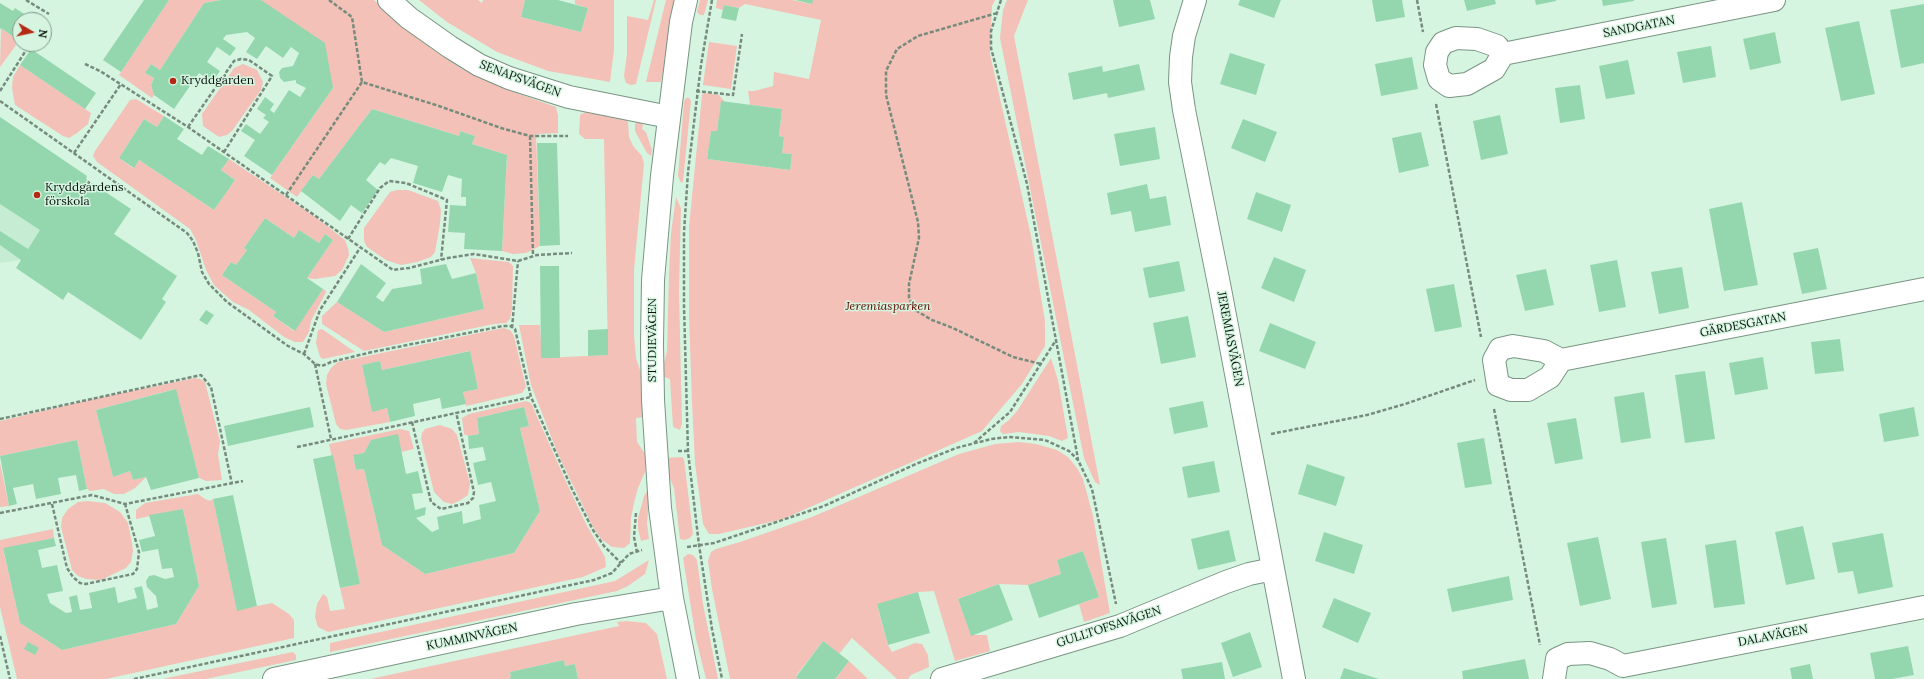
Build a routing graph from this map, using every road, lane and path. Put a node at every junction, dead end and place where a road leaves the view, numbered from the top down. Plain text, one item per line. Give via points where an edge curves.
1 (26, 0) edge
2 (329, 0) edge
3 (389, 0) edge
4 (686, 0) edge
5 (712, 0) edge
6 (1001, 0) edge
7 (1194, 0) edge
8 (1417, 0) edge
9 (1774, 0) edge
10 (46, 12) edge
11 (996, 14) junction
12 (742, 34) dead end
13 (1423, 34) dead end
14 (25, 52) edge
15 (1503, 54) dead end
16 (85, 64) dead end
17 (362, 82) junction
18 (121, 84) junction
19 (672, 89) junction
20 (0, 91) edge
21 (698, 92) junction
22 (1434, 98) dead end
23 (0, 101) edge
24 (669, 117) junction
25 (188, 127) junction
26 (530, 136) junction
27 (568, 136) dead end
28 (224, 152) junction
29 (74, 153) junction
30 (286, 196) junction
31 (348, 239) junction
32 (360, 248) junction
33 (572, 253) dead end
34 (533, 256) junction
35 (441, 260) junction
36 (518, 261) junction
37 (1924, 289) edge
38 (512, 328) junction
39 (1481, 338) dead end
40 (1056, 340) junction
41 (304, 354) junction
42 (1562, 360) junction
43 (315, 364) junction
44 (1041, 364) junction
45 (1496, 372) junction
46 (531, 396) junction
47 (1494, 407) dead end
48 (456, 412) junction
49 (0, 419) edge
50 (412, 422) junction
51 (331, 438) junction
52 (1248, 438) junction
53 (972, 444) junction
54 (297, 446) dead end
55 (1078, 460) junction
56 (243, 481) dead end
57 (232, 484) junction
58 (52, 504) junction
59 (125, 504) junction
60 (0, 513) edge
61 (699, 545) junction
62 (664, 548) junction
63 (621, 563) junction
64 (1273, 569) junction
65 (672, 598) junction
66 (1924, 607) edge
67 (1120, 626) junction
68 (0, 636) edge
69 (1540, 648) dead end
70 (1621, 672) edge
71 (10, 679) edge
72 (134, 679) edge
73 (274, 679) edge
74 (688, 679) edge
75 (722, 679) edge
76 (942, 679) edge
77 (1294, 679) edge
78 (1554, 679) edge

1 - 10 path
2 - 17 path via 352,17
3 - 24 street, SENAPSVÄGEN via 409,18 450,47 479,65 509,78 569,97
4 - 19 street, STUDIEVÄGEN
5 - 21 path
6 - 11 path
7 - 52 street, JEREMIASVÄGEN via 1184,36 1180,82
8 - 13 path
9 - 15 street, SANDGATAN
11 - 40 path via 991,31 991,48 1027,184
11 - 44 path via 918,36 897,49 886,72 886,94 918,222 919,238 909,284 909,298 915,310 932,320 1013,357
12 - 21 path via 733,95
14 - 20 path
16 - 18 path
17 - 26 path
17 - 30 path
18 - 25 path
18 - 29 path
19 - 21 path
19 - 24 street, STUDIEVÄGEN
21 - 61 path via 684,232 684,306 688,452
22 - 39 path
23 - 29 path
24 - 62 street, STUDIEVÄGEN via 653,280 652,344 656,453
25 - 28 path
25 - 28 path via 234,61 249,60 272,76
26 - 27 path
26 - 34 path
28 - 30 path
29 - 41 path via 187,233 193,241 202,272 209,284 233,306 288,346
30 - 31 path
31 - 32 path
31 - 35 path via 380,188 389,181 406,183 446,200
32 - 35 path via 393,270
32 - 41 path via 320,310
33 - 34 path
34 - 36 path
35 - 36 path via 474,254
36 - 38 path
37 - 42 street, GÄRDESGATAN
38 - 43 path via 489,328 372,352 322,366
38 - 46 path via 515,329 518,338
40 - 44 path
40 - 55 path
41 - 43 path
42 - 45 street via 1544,350 1513,346 1500,349 1494,360
42 - 45 street via 1550,377 1528,390 1510,390 1498,385
43 - 51 path
44 - 53 path via 1010,412
45 - 52 path via 1367,415
46 - 48 path
46 - 63 path via 593,530
47 - 69 path
48 - 50 path
48 - 50 path via 474,492 468,503 441,509 431,502
49 - 57 path via 200,375 212,387
50 - 51 path
51 - 54 path
52 - 64 street, JEREMIASVÄGEN
53 - 55 path via 1009,437 1045,440 1069,451
53 - 61 path via 916,464 824,506 714,543
55 - 67 path via 1092,489
56 - 57 path
57 - 59 path
58 - 59 path via 92,495
58 - 59 path via 67,568 80,583 86,584 133,574 137,569 139,552
58 - 60 path
61 - 62 path
61 - 75 path
62 - 63 path via 645,549 630,554
62 - 65 street, STUDIEVÄGEN
63 - 72 path via 612,572 594,580
64 - 67 street, GULLTOFSAVÄGEN via 1226,582
64 - 77 street, JEREMIASVÄGEN
65 - 73 street, KUMMINVÄGEN via 576,614
65 - 74 street, STUDIEVÄGEN
66 - 70 street, DALAVÄGEN
67 - 76 street, GULLTOFSAVÄGEN
68 - 71 path
70 - 78 street, DALAVÄGEN via 1610,659 1590,653 1568,654 1557,658

